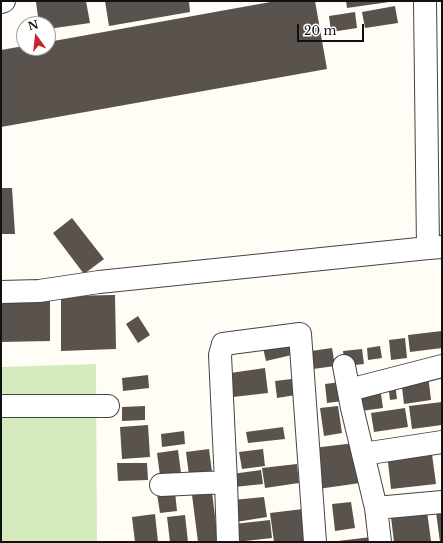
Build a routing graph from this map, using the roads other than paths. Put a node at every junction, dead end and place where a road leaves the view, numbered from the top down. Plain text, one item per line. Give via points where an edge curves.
1 (425, 1) edge
2 (435, 248) edge
3 (1, 292) edge
4 (344, 366) dead end
5 (442, 366) edge
6 (348, 390) junction
7 (1, 406) edge
8 (108, 406) dead end
9 (442, 442) edge
10 (363, 454) junction
11 (226, 482) junction
12 (161, 485) dead end
13 (442, 502) edge
14 (376, 508) junction
15 (228, 542) edge
16 (315, 542) edge
17 (380, 542) edge

1 - 2 street
2 - 3 street via 99,282 39,291
4 - 6 street
5 - 6 street
6 - 10 street
7 - 8 street
9 - 10 street
10 - 14 street
11 - 12 street
11 - 15 street
11 - 16 street via 220,355 223,344 300,334
13 - 14 street
14 - 17 street

